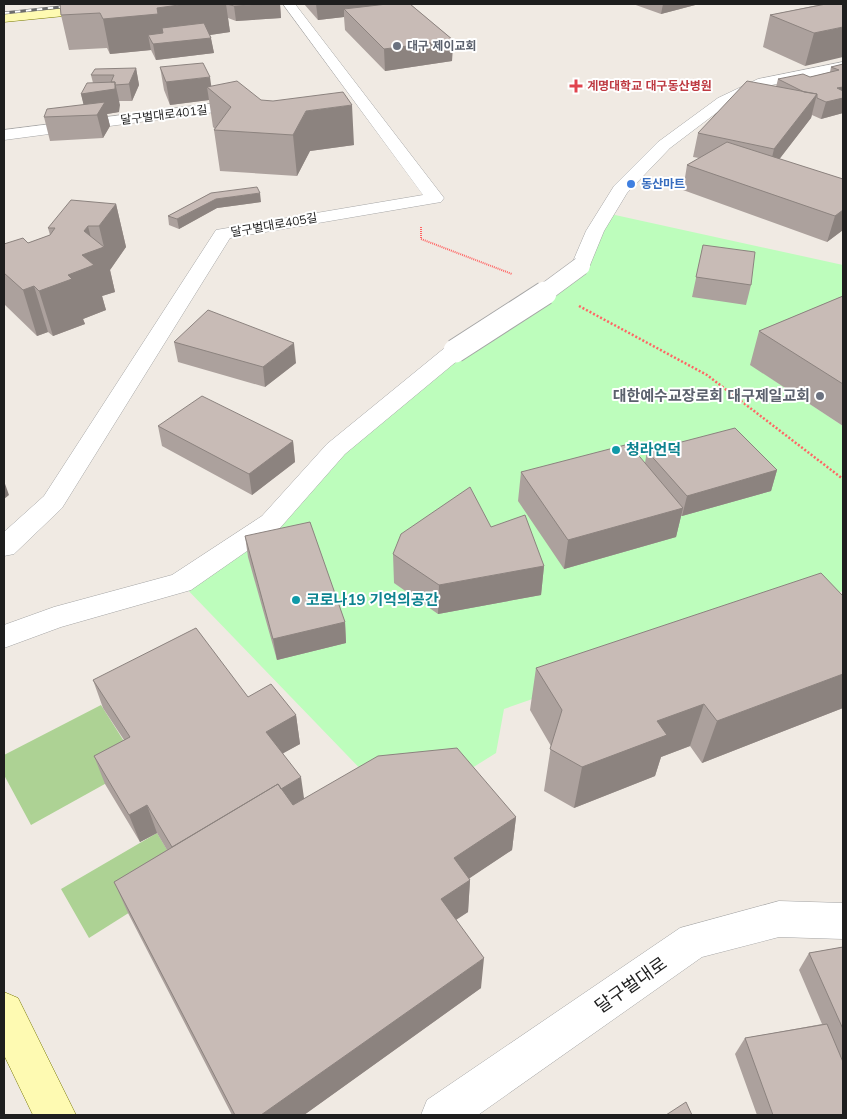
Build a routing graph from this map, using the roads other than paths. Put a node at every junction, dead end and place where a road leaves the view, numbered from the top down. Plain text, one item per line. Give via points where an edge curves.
1 (42, 4) edge
2 (144, 4) edge
3 (289, 4) edge
4 (4, 8) edge
5 (4, 18) edge
6 (843, 66) edge
7 (354, 91) junction
8 (334, 94) edge
9 (266, 102) edge
10 (4, 135) edge
11 (4, 547) edge
12 (4, 638) edge
13 (843, 921) edge
14 (4, 1012) edge
15 (55, 1115) edge
16 (442, 1115) edge

1 - 4 main road
2 - 5 main road
3 - 7 street
6 - 12 street, bridge via 763,82 723,101 664,145 620,190 596,231 581,266 534,301 454,351 336,449 271,522 181,583 54,618
7 - 8 street
7 - 11 street, 달구벌대로405길 via 435,198 223,234 53,502
9 - 10 street, 달구벌대로401길
13 - 16 street, 달구벌대로 via 779,919 693,942
14 - 15 main road

